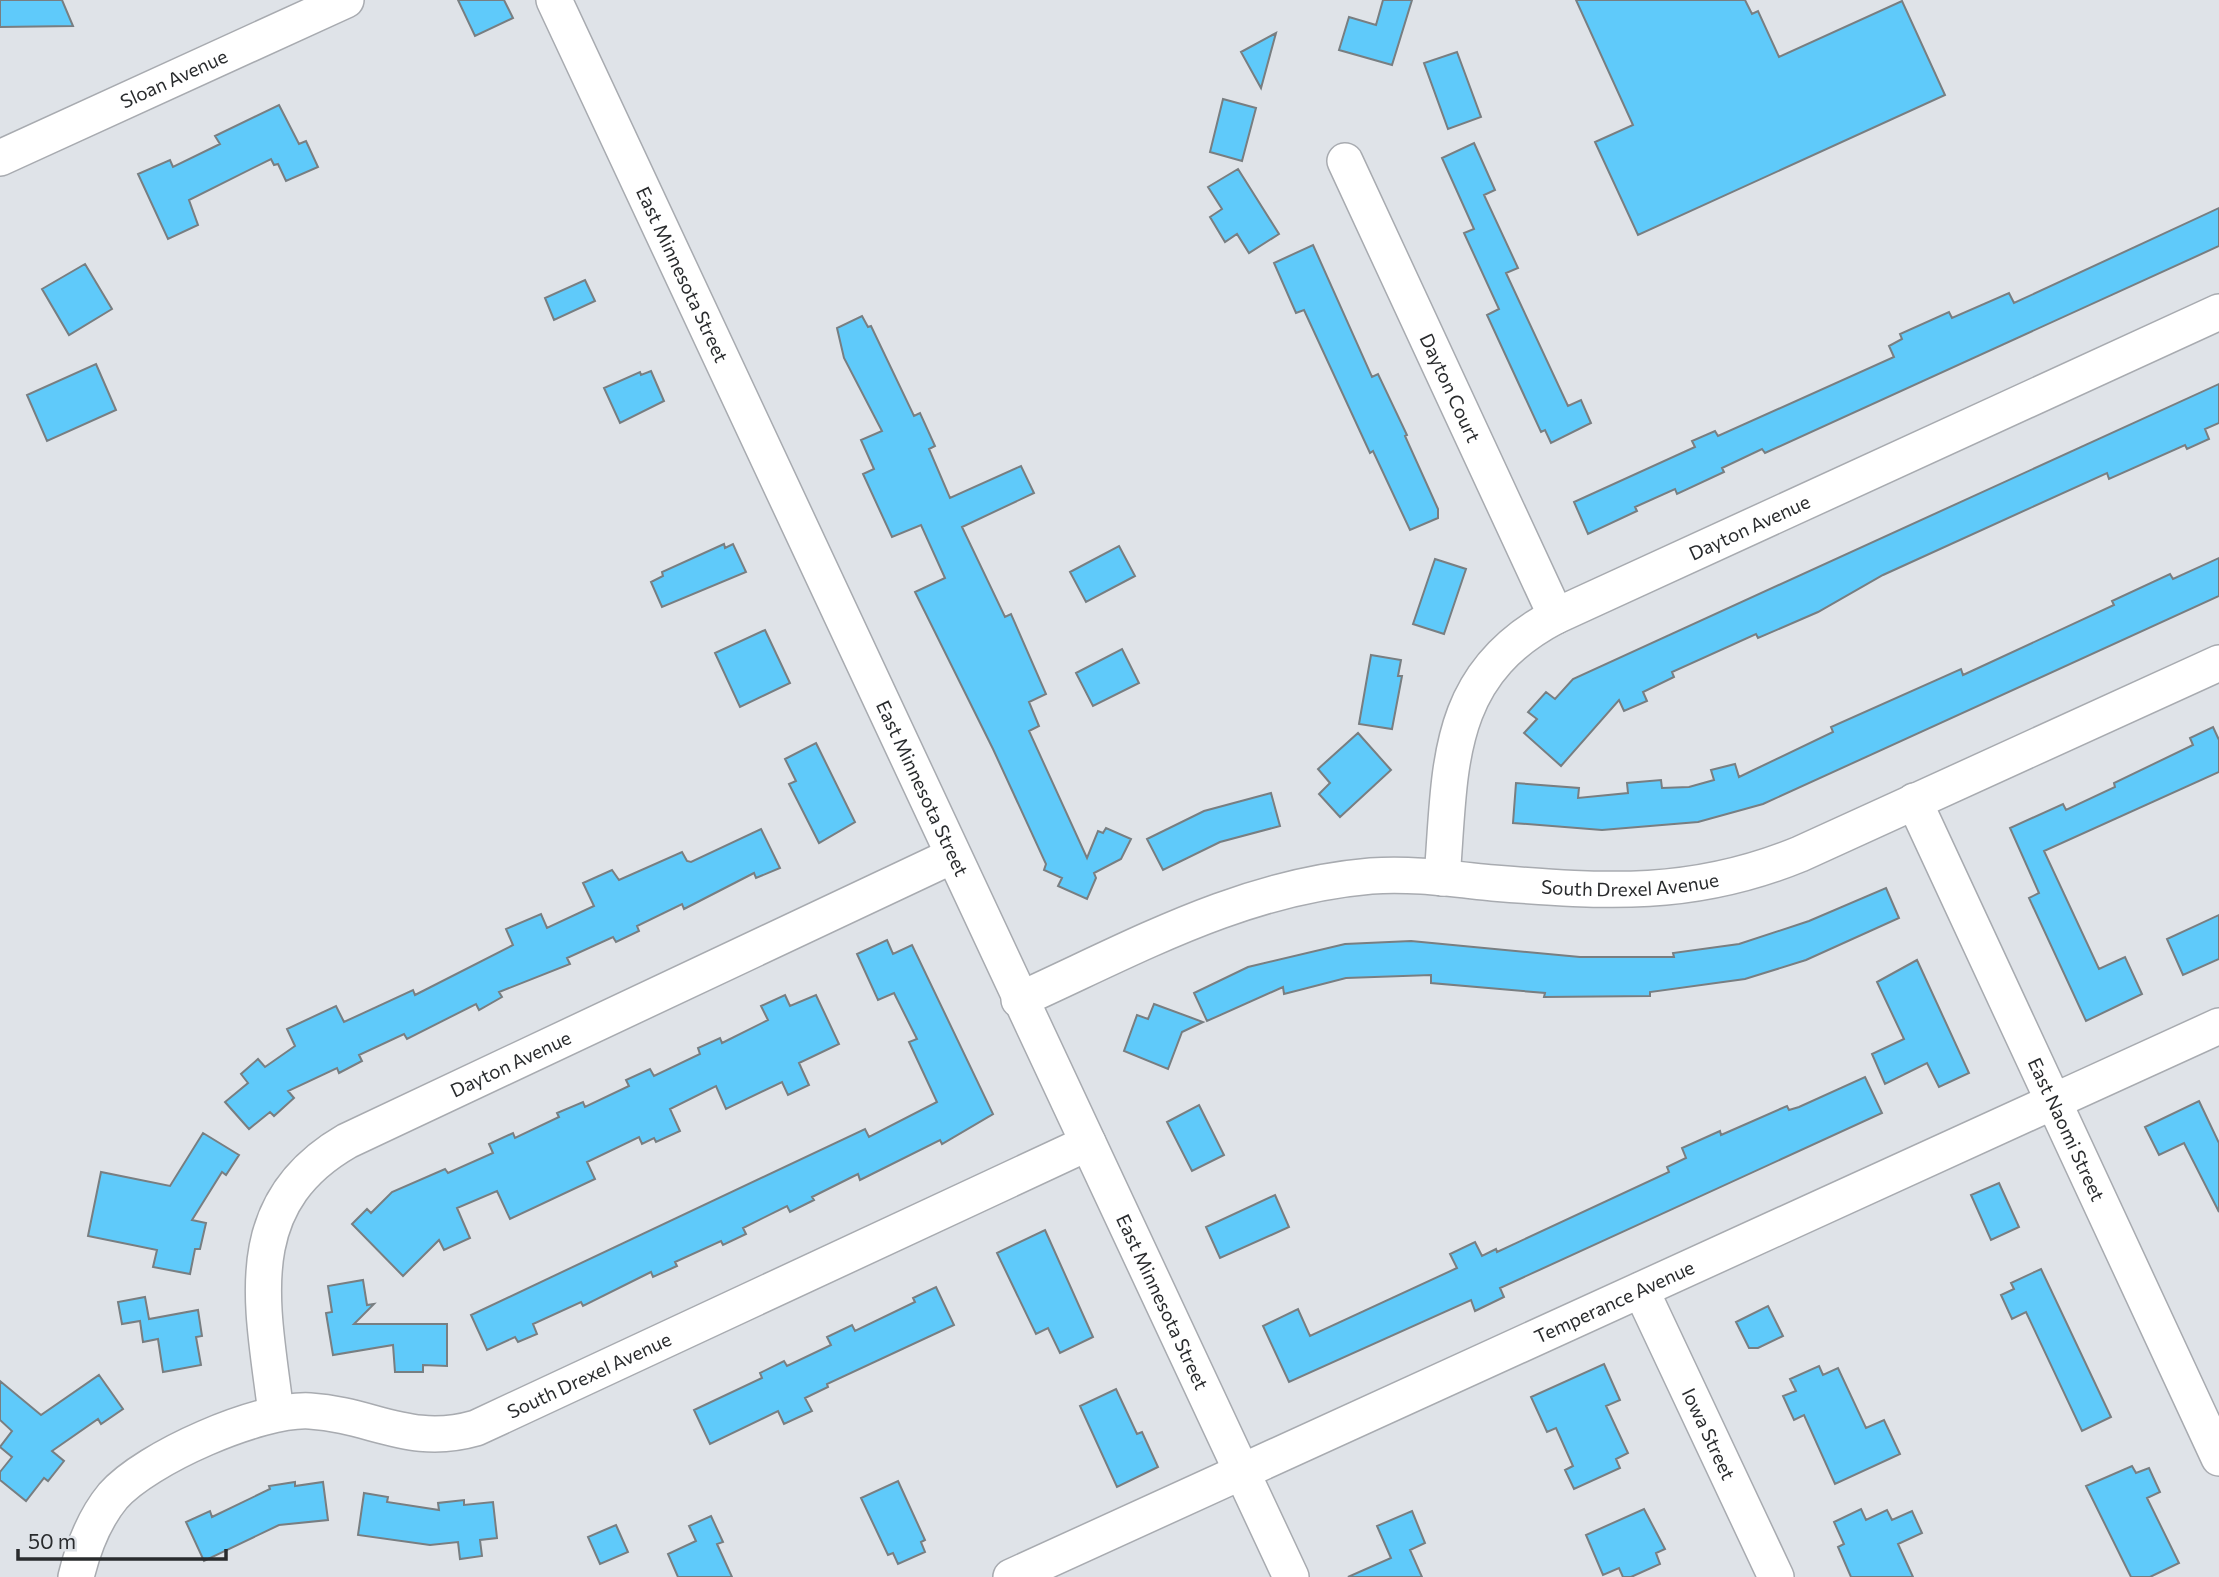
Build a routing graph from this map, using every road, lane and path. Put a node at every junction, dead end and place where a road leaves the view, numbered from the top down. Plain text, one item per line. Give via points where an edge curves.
1 (346, 0) edge
2 (554, 0) edge
3 (0, 158) edge
4 (1345, 160) dead end
5 (2219, 313) edge
6 (1556, 616) junction
7 (2219, 663) edge
8 (1914, 801) junction
9 (952, 856) junction
10 (1442, 878) junction
11 (1019, 1000) junction
12 (2219, 1026) edge
13 (2052, 1103) junction
14 (1088, 1143) junction
15 (1641, 1290) junction
16 (276, 1413) junction
17 (2219, 1458) edge
18 (1242, 1472) junction
19 (76, 1577) edge
20 (1011, 1577) edge
21 (1291, 1577) edge
22 (1776, 1577) edge

1 - 3 street, Sloan Avenue
2 - 9 street, East Minnesota Street
4 - 6 street, Dayton Court
5 - 6 street, Dayton Avenue
6 - 10 street, Dayton Avenue via 1502,654 1460,721 1453,746
7 - 8 street, South Drexel Avenue
8 - 10 street, South Drexel Avenue via 1788,859 1689,886 1586,891
8 - 13 street, East Naomi Street
9 - 11 street, East Minnesota Street
9 - 16 street, Dayton Avenue via 347,1141 314,1164 280,1206 263,1257 262,1297
10 - 11 street, South Drexel Avenue via 1375,876 1260,895
11 - 14 street, East Minnesota Street
12 - 13 street, Temperance Avenue
13 - 15 street, Temperance Avenue
13 - 17 street, East Naomi Street
14 - 16 street, South Drexel Avenue via 476,1428 417,1435 330,1413
14 - 18 street, East Minnesota Street
15 - 18 street, Temperance Avenue
15 - 22 street, Iowa Street
16 - 19 street, South Drexel Avenue via 211,1436 147,1468 115,1494 82,1553
18 - 20 street, Temperance Avenue
18 - 21 street, East Minnesota Street

